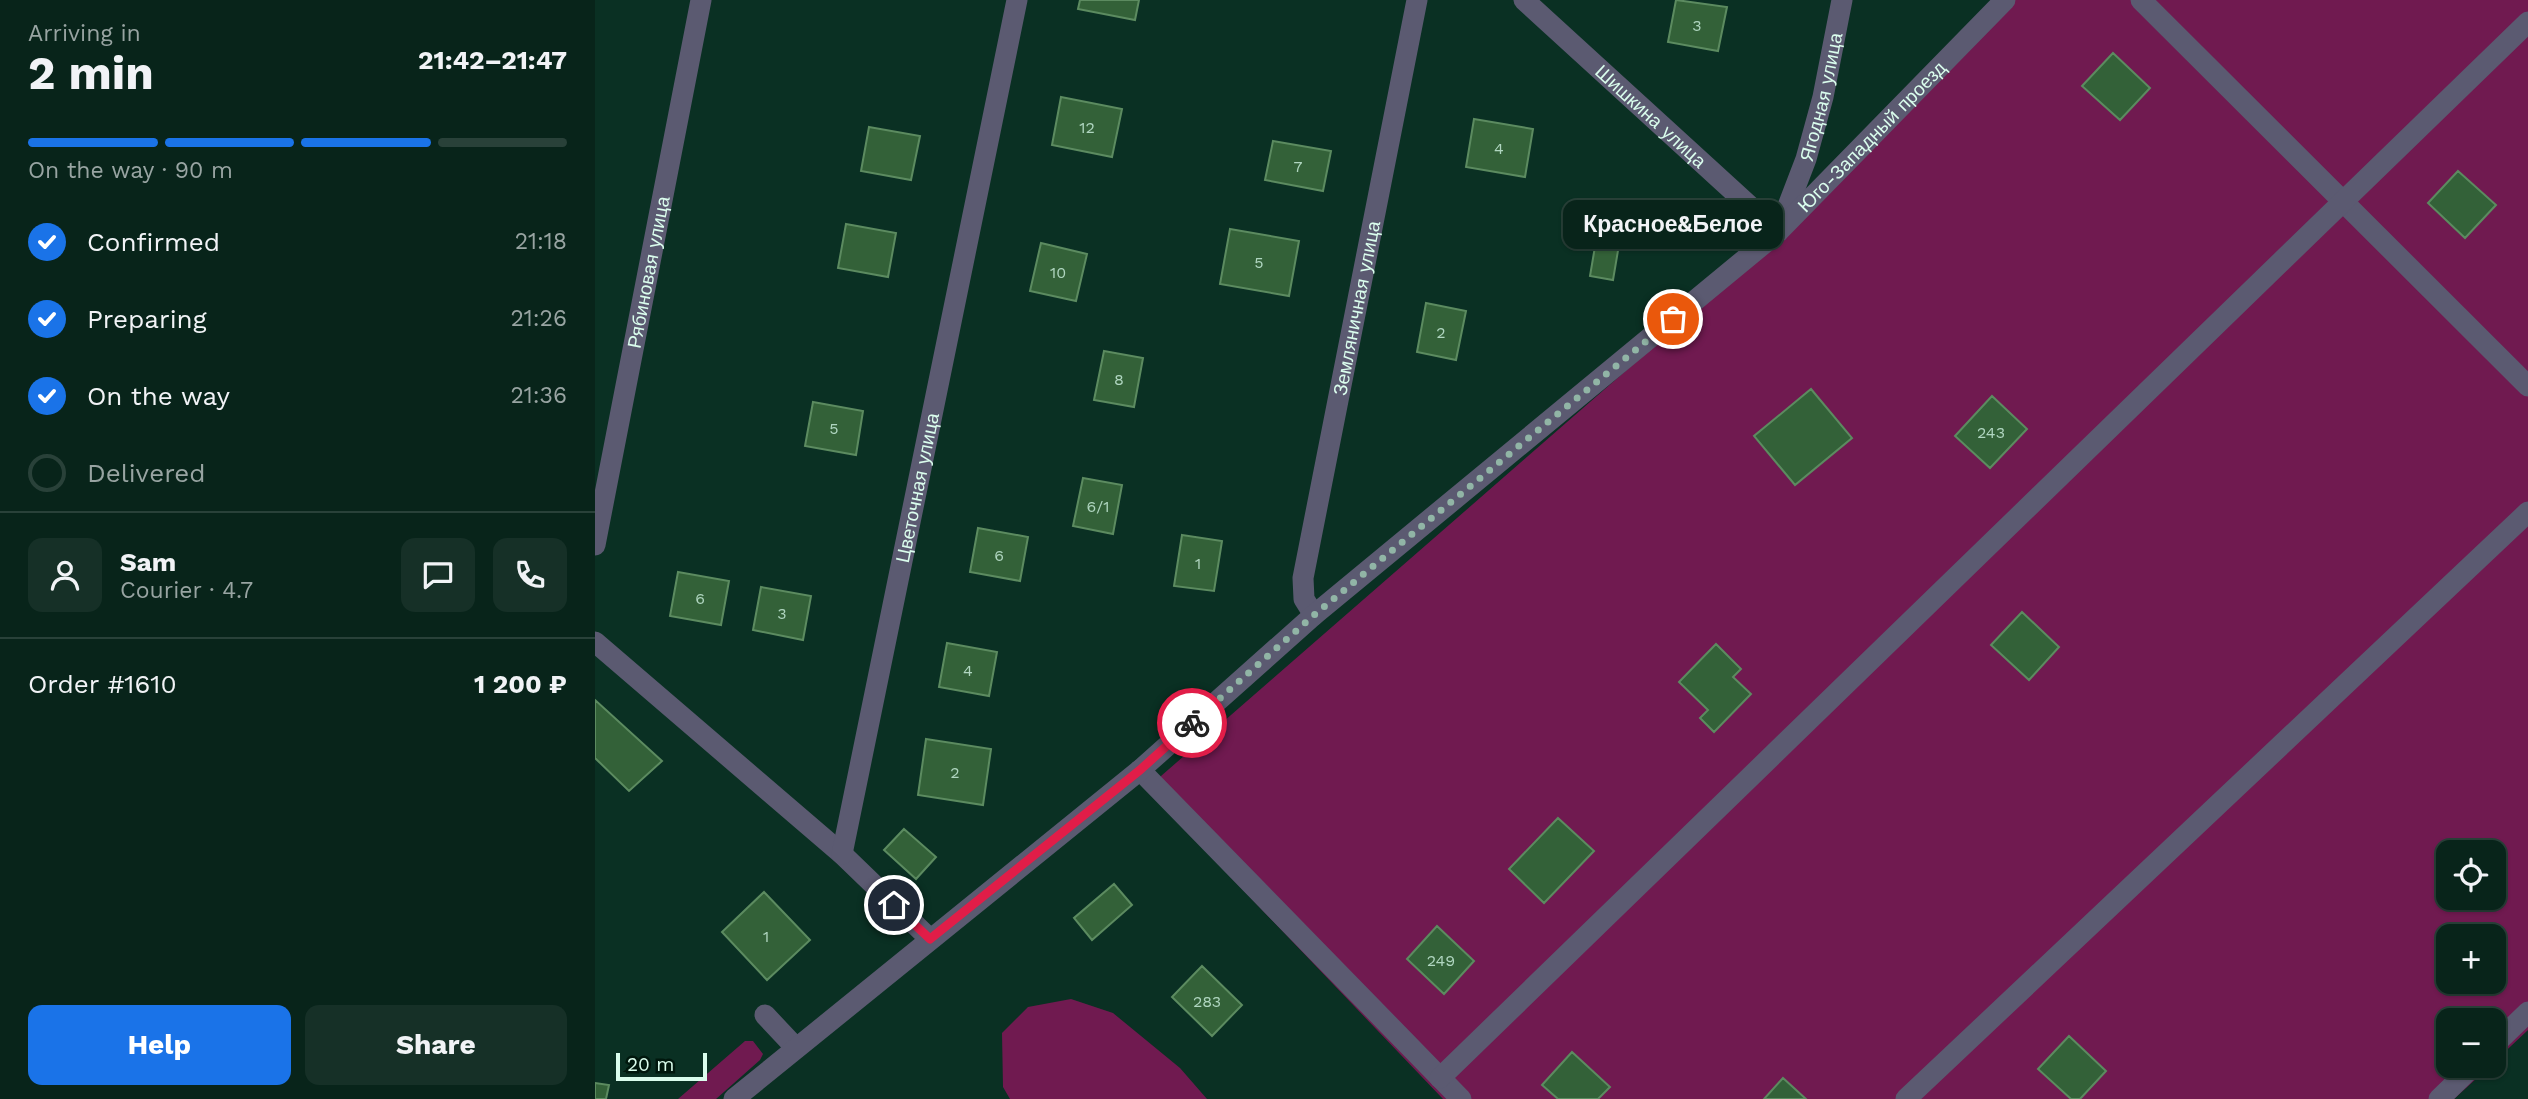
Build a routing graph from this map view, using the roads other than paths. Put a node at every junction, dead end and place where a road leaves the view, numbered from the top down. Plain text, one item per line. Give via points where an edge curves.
1 (701, 0) edge
2 (1017, 0) edge
3 (1417, 0) edge
4 (1524, 0) edge
5 (1842, 0) edge
6 (2005, 0) edge
7 (2141, 0) edge
8 (2528, 22) edge
9 (2343, 201) junction
10 (1778, 232) junction
11 (2528, 386) edge
12 (2528, 512) edge
13 (595, 545) edge
14 (1314, 615) junction
15 (595, 642) edge
16 (1140, 770) junction
17 (842, 854) junction
18 (930, 939) junction
19 (2528, 1012) edge
20 (765, 1015) dead end
21 (2506, 1033) edge
22 (796, 1048) junction
23 (1440, 1078) junction
24 (2461, 1078) edge
25 (739, 1097) edge
26 (1461, 1099) edge
27 (1906, 1099) edge
28 (2439, 1099) edge

1 - 13 street, Рябиновая улица
2 - 17 street, Цветочная улица
3 - 14 street, Земляничная улица via 1303,578 1304,599
4 - 10 street, Шишкина улица
5 - 10 street, Ягодная улица via 1810,146
6 - 10 street, Юго-Западный проезд
7 - 9 street
8 - 9 street
9 - 11 street
9 - 23 street
10 - 14 street, Юго-Западный проезд
12 - 27 street
14 - 16 street, Юго-Западный проезд
15 - 17 street
16 - 18 street, Юго-Западный проезд
16 - 23 street
17 - 18 street
18 - 22 street, Юго-Западный проезд
19 - 21 street
20 - 22 street
22 - 25 street, Юго-Западный проезд
23 - 26 street
24 - 28 street

